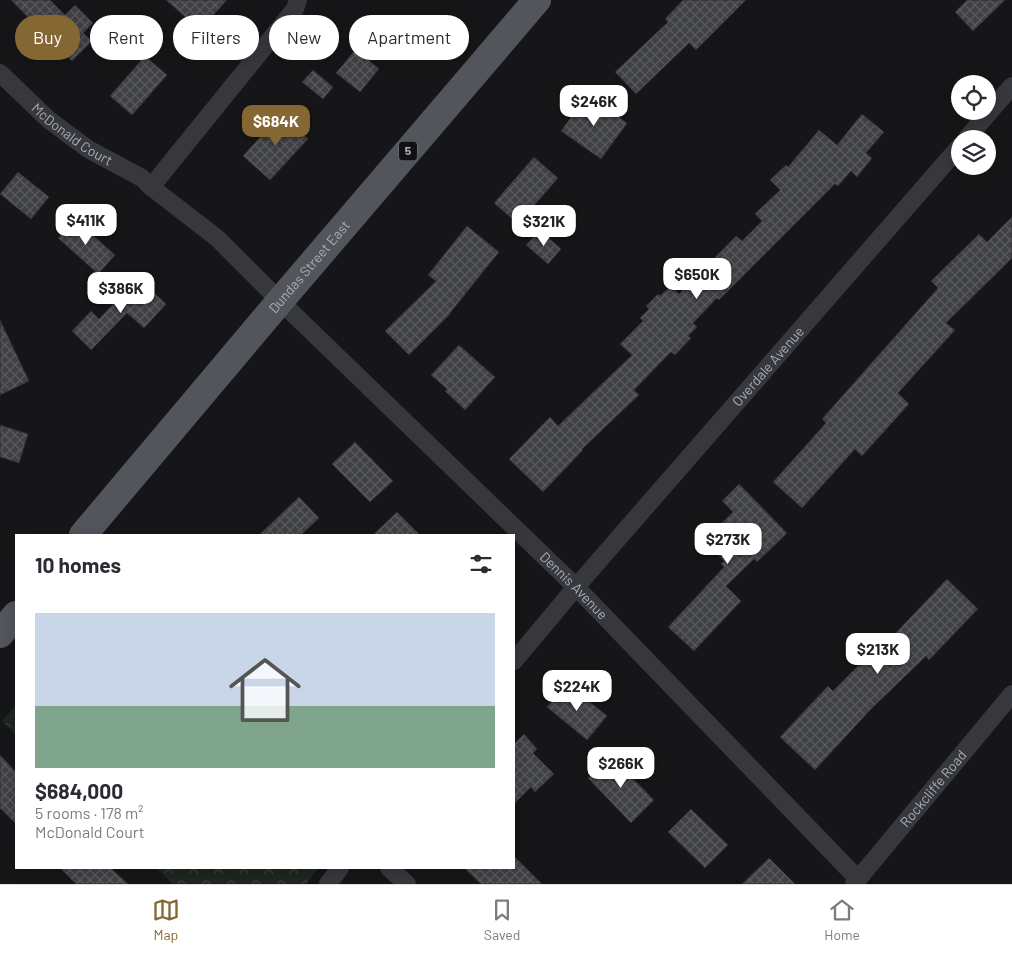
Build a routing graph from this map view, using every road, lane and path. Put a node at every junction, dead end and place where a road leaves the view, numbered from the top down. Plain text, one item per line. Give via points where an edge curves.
1 (298, 0) edge
2 (537, 0) edge
3 (0, 73) edge
4 (1012, 86) edge
5 (974, 130) edge
6 (951, 156) edge
7 (151, 187) junction
8 (280, 301) junction
9 (84, 534) edge
10 (576, 587) junction
11 (15, 616) edge
12 (0, 634) edge
13 (515, 660) edge
14 (1012, 694) edge
15 (339, 869) edge
16 (390, 869) edge
17 (856, 882) edge
18 (328, 884) edge
19 (407, 884) edge

1 - 7 street via 295,10
2 - 8 main road, Dundas Street East / 5
3 - 7 street, McDonald Court via 49,120 88,149 142,178
4 - 5 street
6 - 10 street, Overdale Avenue
7 - 8 street, McDonald Court via 217,238
8 - 9 main road, Dundas Street East / 5
8 - 10 street, Dennis Avenue
10 - 13 street, Overdale Avenue
10 - 17 street, Dennis Avenue
11 - 12 main road
14 - 17 street, Rockcliffe Road
15 - 18 street
16 - 19 street

